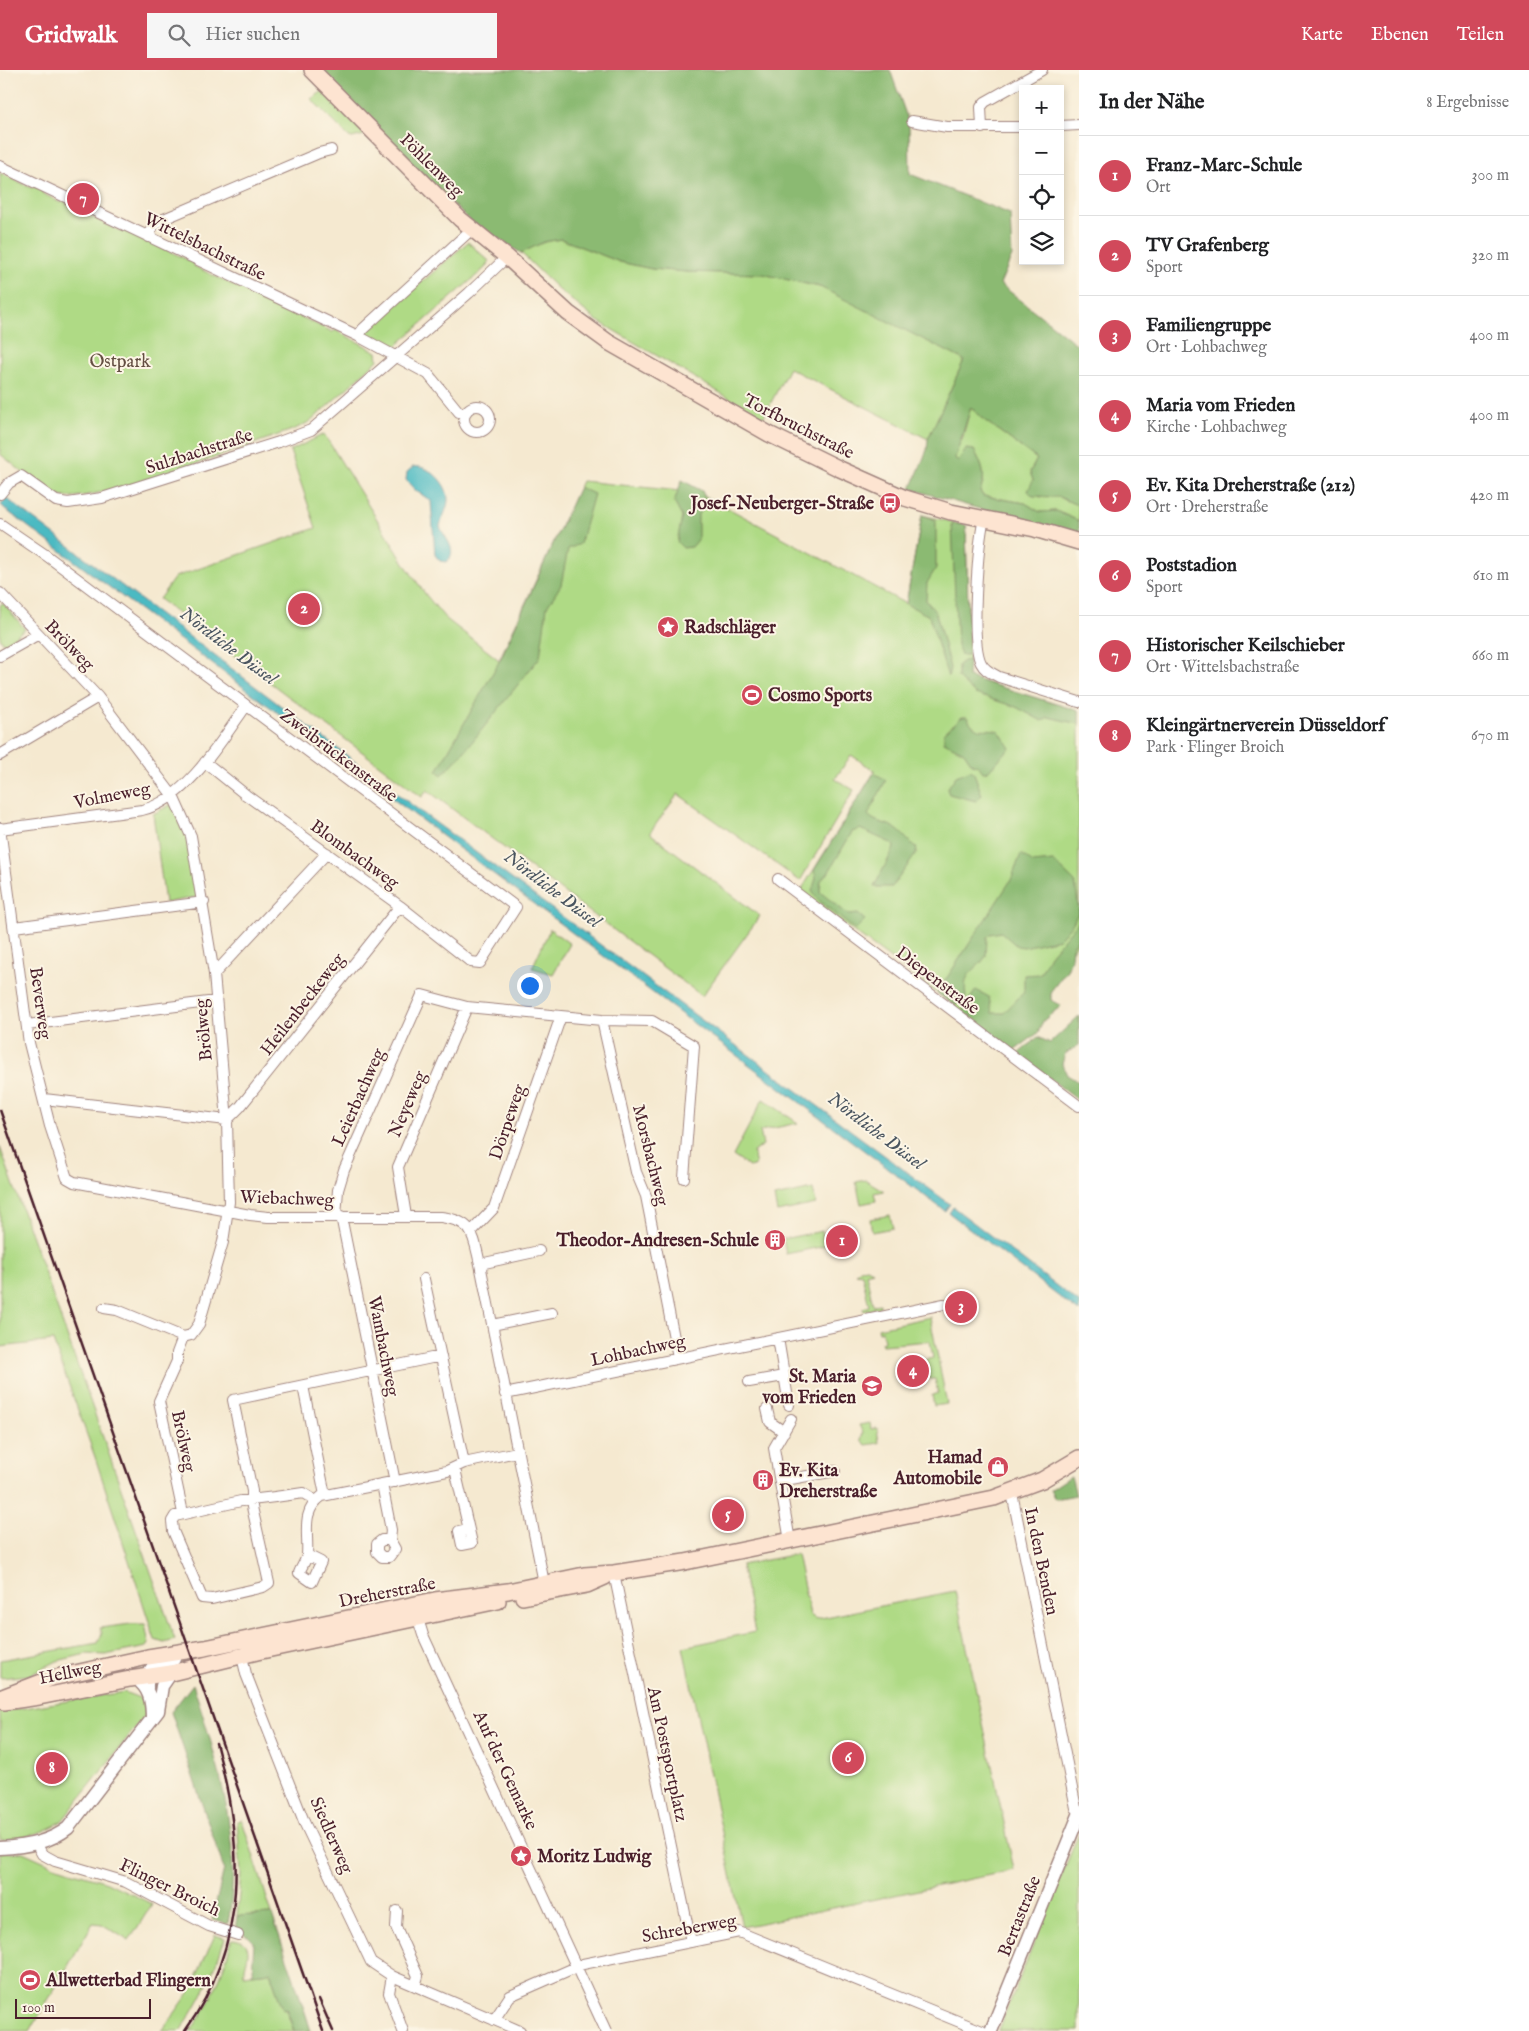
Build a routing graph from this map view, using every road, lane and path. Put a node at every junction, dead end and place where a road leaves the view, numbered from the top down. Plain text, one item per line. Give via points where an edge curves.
1 (312, 70) edge
2 (1042, 70) edge
3 (912, 121) dead end
4 (1079, 125) edge
5 (1064, 126) edge
6 (1019, 127) edge
7 (982, 128) junction
8 (331, 150) dead end
9 (0, 166) edge
10 (472, 229) junction
11 (148, 237) junction
12 (507, 257) junction
13 (532, 280) joint
14 (358, 336) junction
15 (395, 356) junction
16 (465, 414) dead end
17 (0, 494) edge
18 (984, 518) junction
19 (0, 524) edge
20 (1079, 542) edge
21 (0, 593) edge
22 (37, 635) junction
23 (0, 656) edge
24 (98, 697) junction
25 (1079, 702) edge
26 (246, 706) junction
27 (0, 756) edge
28 (205, 762) junction
29 (172, 796) junction
30 (0, 829) edge
31 (327, 853) junction
32 (778, 879) dead end
33 (204, 902) junction
34 (400, 906) junction
35 (14, 927) junction
36 (485, 956) joint
37 (214, 974) junction
38 (216, 1001) junction
39 (467, 1007) junction
40 (561, 1016) junction
41 (602, 1020) junction
42 (27, 1025) junction
43 (44, 1099) junction
44 (1079, 1106) edge
45 (227, 1120) junction
46 (67, 1178) joint
47 (684, 1178) dead end
48 (228, 1212) junction
49 (339, 1216) junction
50 (406, 1216) junction
51 (472, 1231) junction
52 (539, 1251) dead end
53 (480, 1264) junction
54 (424, 1279) dead end
55 (944, 1304) dead end
56 (104, 1308) dead end
57 (552, 1313) dead end
58 (492, 1325) junction
59 (183, 1337) junction
60 (778, 1338) junction
61 (440, 1356) junction
62 (678, 1358) junction
63 (372, 1370) junction
64 (784, 1376) junction
65 (749, 1382) dead end
66 (303, 1386) junction
67 (505, 1394) junction
68 (789, 1405) dead end
69 (767, 1409) dead end
70 (791, 1419) dead end
71 (784, 1432) junction
72 (517, 1452) junction
73 (1079, 1458) edge
74 (460, 1466) junction
75 (835, 1471) dead end
76 (780, 1481) junction
77 (395, 1482) junction
78 (382, 1484) junction
79 (1012, 1492) junction
80 (325, 1495) junction
81 (252, 1500) junction
82 (316, 1501) junction
83 (183, 1513) junction
84 (468, 1529) dead end
85 (390, 1540) dead end
86 (790, 1541) junction
87 (307, 1555) dead end
88 (614, 1573) junction
89 (544, 1583) junction
90 (498, 1601) junction
91 (416, 1612) junction
92 (239, 1641) junction
93 (204, 1648) junction
94 (242, 1656) junction
95 (128, 1662) junction
96 (152, 1680) junction
97 (0, 1698) edge
98 (0, 1702) edge
99 (1079, 1811) edge
100 (1079, 1815) edge
101 (36, 1844) junction
102 (0, 1848) edge
103 (398, 1911) dead end
104 (238, 1935) dead end
105 (691, 1942) junction
106 (576, 1967) junction
107 (392, 1976) junction
108 (414, 1986) junction
109 (494, 2020) junction
110 (403, 2031) edge
111 (520, 2031) edge
112 (606, 2031) edge
113 (982, 2031) edge
114 (990, 2031) edge

1 - 10 main road, Pöhlenweg
2 - 7 street via 985,102 981,107
3 - 7 street
4 - 5 street
6 - 7 street
8 - 11 street via 159,221
9 - 11 street, Wittelsbachstraße
10 - 12 main road, Pöhlenweg
10 - 14 street
11 - 14 street, Wittelsbachstraße
12 - 13 main road, Pöhlenweg
12 - 15 street, Sulzbachstraße
13 - 18 main road, Torfbruchstraße via 568,313 608,342 762,430 905,498
14 - 15 street, Wittelsbachstraße
15 - 16 street via 428,374 459,412
15 - 17 street, Sulzbachstraße via 311,430 279,442 102,498 56,502 21,476 9,482
18 - 20 main road, Torfbruchstraße
18 - 25 street via 979,540 976,615 977,651 981,664 999,677
19 - 26 street, Zweibrückenstraße
21 - 22 street, Brölweg
22 - 23 street
22 - 24 street, Brölweg
24 - 27 street
24 - 29 street, Brölweg
26 - 28 street, Volmeweg
26 - 36 street, Zweibrückenstraße via 516,908
28 - 29 street, Volmeweg
28 - 31 street, Blombachweg
29 - 30 street, Volmeweg via 142,810
29 - 33 street, Brölweg via 191,836
30 - 35 street, Beverweg
31 - 34 street, Blombachweg
31 - 37 street
32 - 44 street, Diepenstraße
33 - 35 street
33 - 37 street, Brölweg
34 - 36 street, Blombachweg via 471,962 478,964
34 - 45 street, Heilenbeckeweg
35 - 42 street, Beverweg
37 - 38 street, Brölweg
38 - 42 street
38 - 45 street, Brölweg
39 - 40 street
39 - 49 street, Leierbachweg via 422,995 344,1170 337,1196
39 - 50 street, Neyeweg via 398,1167
40 - 41 street
40 - 51 street, Dörpeweg via 494,1208
41 - 47 street via 656,1022 695,1049
41 - 62 street, Morsbachweg via 636,1172 646,1196
42 - 43 street, Beverweg
43 - 45 street
43 - 46 street, Beverweg
45 - 48 street, Brölweg
46 - 48 street, Wiebachweg
48 - 49 street, Wiebachweg via 268,1217
48 - 59 street, Brölweg via 223,1242 199,1324 191,1336
49 - 50 street, Wiebachweg
49 - 63 street, Wambachweg
50 - 51 street, Wiebachweg via 456,1219
51 - 53 street
52 - 53 street
53 - 58 street
54 - 61 street
55 - 60 street, Lohbachweg
56 - 59 street via 117,1310
57 - 58 street
58 - 67 street
59 - 83 street, Brölweg via 177,1361 159,1401
60 - 62 street, Lohbachweg
60 - 64 street
61 - 63 street
61 - 74 street
62 - 67 street, Lohbachweg
63 - 66 street
63 - 77 street, Wambachweg
64 - 65 street
64 - 68 street
66 - 80 street
66 - 81 street via 232,1400
67 - 72 street
69 - 71 street via 770,1422
70 - 71 street
71 - 76 street via 774,1448
72 - 74 street
72 - 89 street
73 - 79 main road, Dreherstraße via 1042,1480
74 - 77 street
74 - 84 street
75 - 76 street
76 - 86 street
77 - 78 street
78 - 80 street
78 - 85 street
79 - 86 main road, Dreherstraße
79 - 99 street, In den Benden
80 - 82 street
81 - 82 street via 303,1492
81 - 83 street
81 - 83 street via 269,1583 263,1588 212,1600 202,1598 173,1531 172,1521
82 - 87 street via 306,1518
86 - 88 main road, Dreherstraße
88 - 89 main road, Dreherstraße
88 - 90 main road, Dreherstraße via 587,1585
88 - 105 street, Am Postsportplatz
89 - 90 street, Dreherstraße via 541,1590
89 - 91 main road, Dreherstraße
90 - 91 main road, Dreherstraße
91 - 92 main road, Dreherstraße
91 - 94 main road, Dreherstraße
91 - 106 street, Auf der Gemarke via 429,1648
92 - 93 main road, Hellweg
92 - 94 main road, Siedlerweg
93 - 95 main road, Hellweg
93 - 96 street, Hellweg via 158,1663
94 - 96 main road, Hellweg
94 - 107 street, Siedlerweg via 249,1682 309,1833 368,1956 377,1967
95 - 96 street
95 - 97 main road, Hellweg via 52,1678
96 - 98 main road, Hellweg via 130,1679
96 - 101 street via 152,1720 68,1828
100 - 114 street, Bertastraße
101 - 102 street
101 - 104 street, Flinger Broich via 48,1858 126,1882 208,1926
103 - 108 street via 396,1927 418,1976
105 - 106 street, Schreberweg
105 - 113 street, Schreberweg via 745,1933
106 - 109 street, Schreberweg via 510,1996
106 - 112 street, Auf der Gemarke
107 - 108 street, Siedlerweg
107 - 110 street via 389,1993
108 - 109 street, Siedlerweg
109 - 111 street, Siedlerweg

